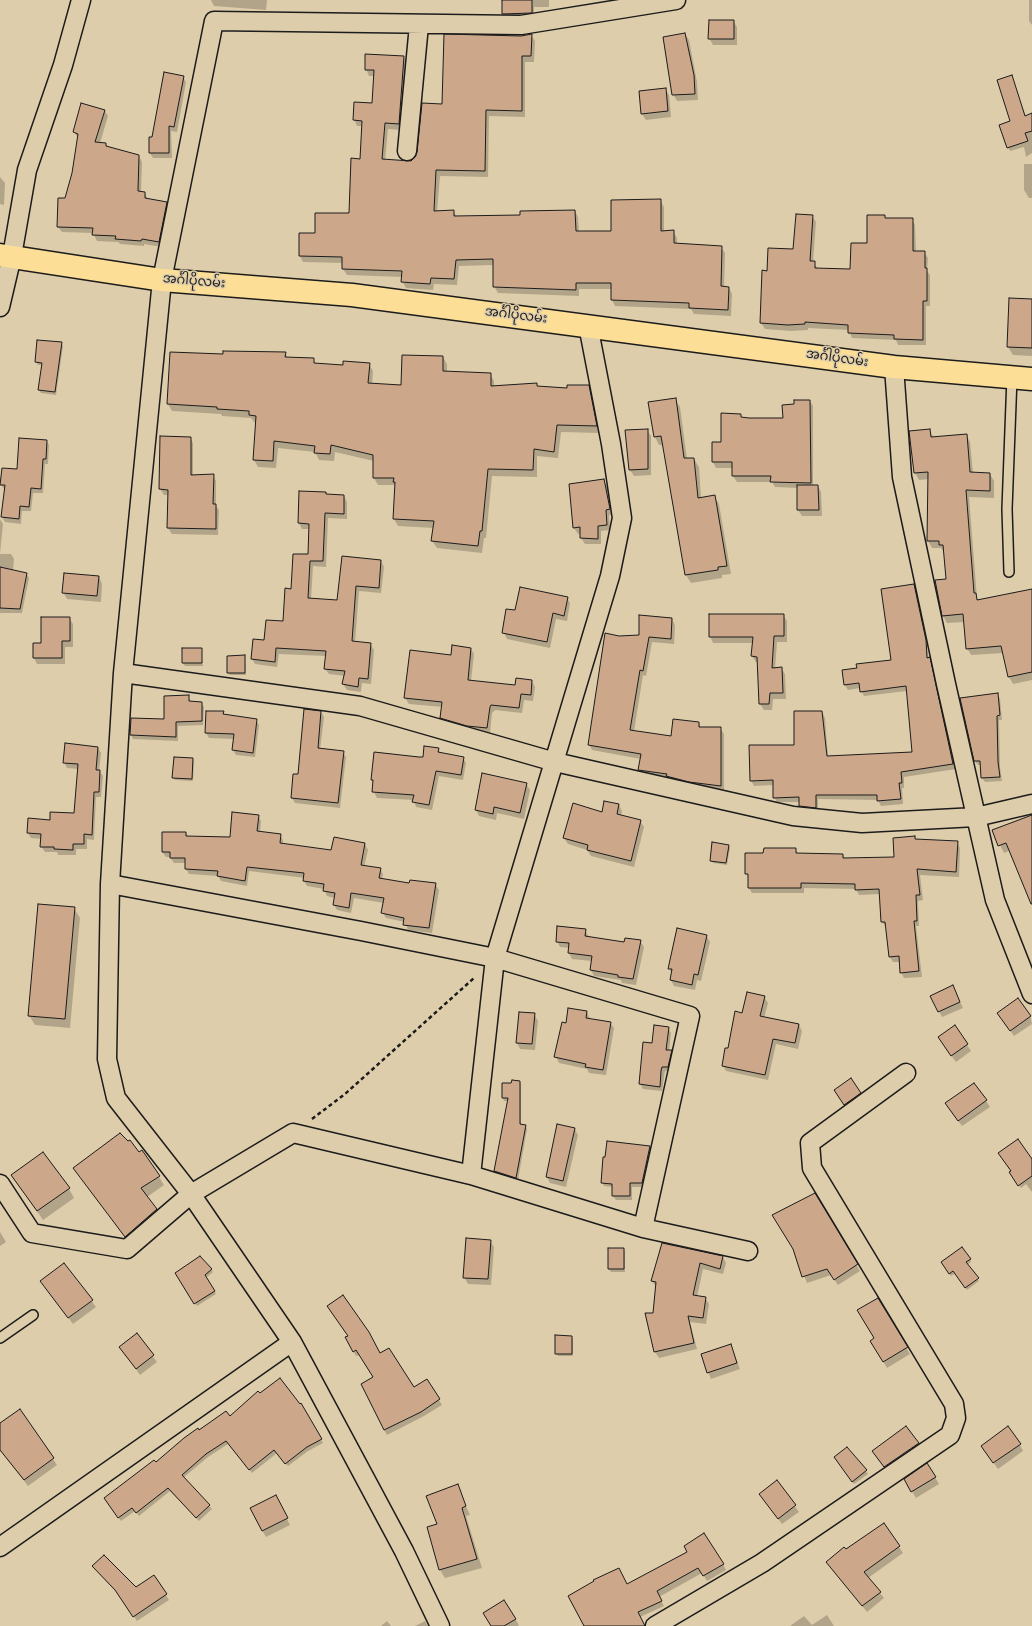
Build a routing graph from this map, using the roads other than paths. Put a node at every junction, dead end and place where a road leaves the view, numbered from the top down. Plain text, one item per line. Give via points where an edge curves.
1 (81, 0) edge
2 (676, 0) edge
3 (419, 25) junction
4 (407, 151) dead end
5 (6, 255) edge
6 (162, 280) junction
7 (0, 307) edge
8 (588, 326) junction
9 (894, 367) junction
10 (1022, 378) edge
11 (1009, 572) dead end
12 (123, 673) junction
13 (555, 762) junction
14 (1032, 804) edge
15 (976, 817) junction
16 (110, 884) junction
17 (495, 958) junction
18 (1032, 994) edge
19 (906, 1073) dead end
20 (471, 1175) junction
21 (0, 1184) edge
22 (192, 1194) junction
23 (642, 1228) junction
24 (748, 1251) dead end
25 (33, 1315) dead end
26 (0, 1338) edge
27 (292, 1342) junction
28 (0, 1547) edge
29 (440, 1626) edge
30 (655, 1626) edge

1 - 5 street via 63,65 27,170
2 - 3 street via 522,24
3 - 4 street
3 - 6 street via 214,21
5 - 6 main road, အင်္ဂါပိုလမ်း
5 - 7 street
6 - 8 main road, အင်္ဂါပိုလမ်း via 352,295
6 - 12 street
8 - 9 main road, အင်္ဂါပိုလမ်း
8 - 13 street via 611,444 622,518 610,576
9 - 10 main road, အင်္ဂါပိုလမ်း
9 - 15 street via 902,477
10 - 11 lane via 1007,508
12 - 13 street via 360,706
12 - 16 street
13 - 15 street via 793,816 862,823
13 - 17 street
14 - 15 street
15 - 18 street via 995,900
16 - 17 street
16 - 22 street via 108,1059 116,1098
17 - 20 street
17 - 23 street via 690,1016
19 - 30 street via 810,1143 812,1168 954,1404 956,1418 950,1435 762,1563
20 - 22 street via 293,1133
20 - 23 street
21 - 22 street via 32,1232 127,1249
22 - 27 street
23 - 24 street
25 - 26 lane
27 - 28 street
27 - 29 street via 404,1551

